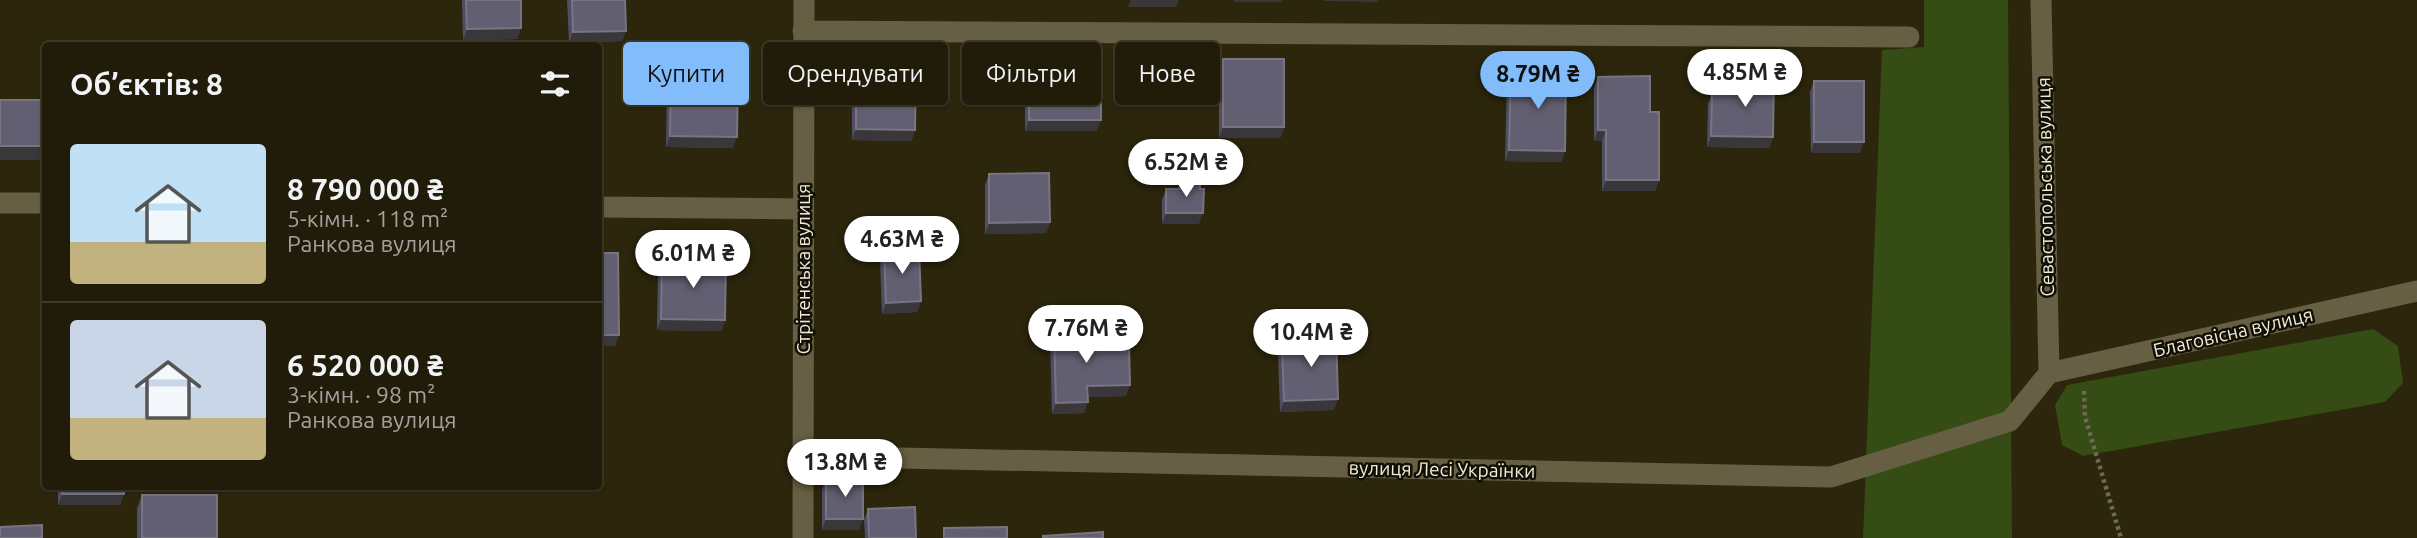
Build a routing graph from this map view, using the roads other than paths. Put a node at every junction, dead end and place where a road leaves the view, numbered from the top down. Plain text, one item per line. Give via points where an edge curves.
1 (804, 0) edge
2 (2040, 0) edge
3 (803, 31) junction
4 (1909, 37) dead end
5 (0, 203) edge
6 (42, 203) edge
7 (602, 207) edge
8 (803, 209) junction
9 (2417, 291) edge
10 (2049, 373) junction
11 (803, 456) junction
12 (803, 538) edge

1 - 3 street, Стрітенська вулиця
2 - 10 street, Севастопольська вулиця
3 - 4 street
3 - 8 street, Стрітенська вулиця
5 - 6 street
7 - 8 street
8 - 11 street, Стрітенська вулиця
9 - 10 street, Благовісна вулиця
10 - 11 street, вулиця Лесі Українки via 2010,421 1831,477
11 - 12 street, Стрітенська вулиця

